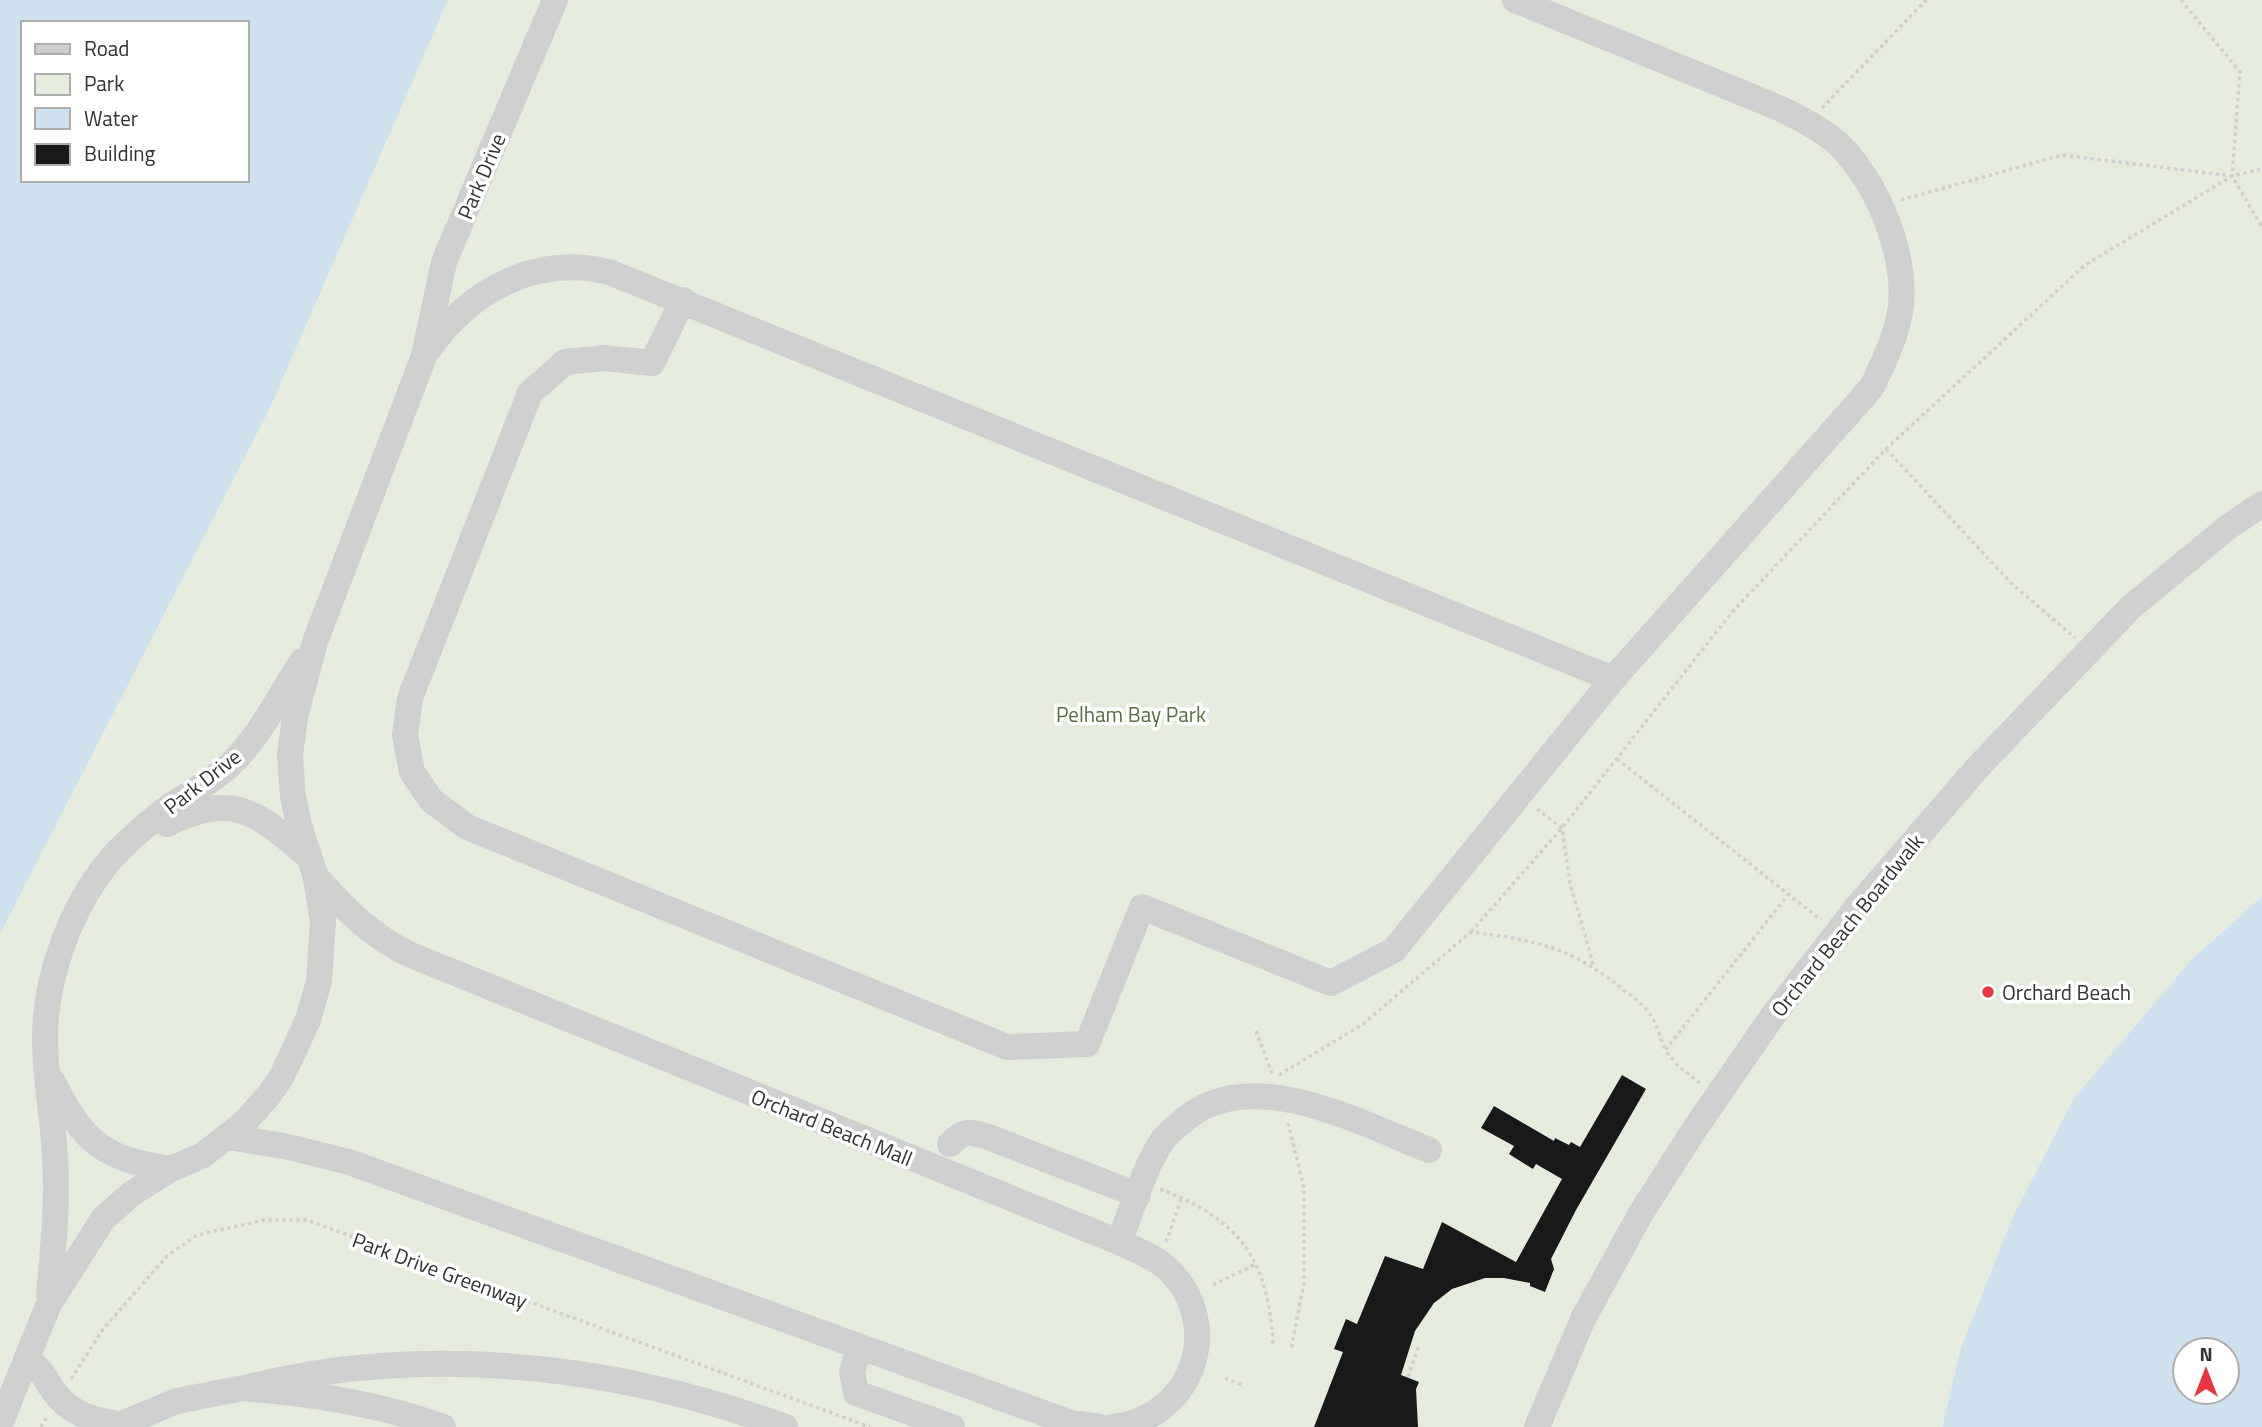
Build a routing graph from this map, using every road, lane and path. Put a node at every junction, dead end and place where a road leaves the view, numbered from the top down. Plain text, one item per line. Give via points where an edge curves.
1 (555, 0) edge
2 (1515, 0) edge
3 (1926, 0) edge
4 (2181, 0) edge
5 (1809, 122) junction
6 (2262, 169) edge
7 (2232, 176) junction
8 (1882, 205) junction
9 (2262, 227) edge
10 (683, 300) junction
11 (424, 356) junction
12 (1886, 449) junction
13 (2262, 504) edge
14 (315, 642) junction
15 (2089, 651) junction
16 (1613, 679) junction
17 (1617, 759) junction
18 (1531, 804) dead end
19 (1562, 828) junction
20 (128, 844) junction
21 (312, 867) junction
22 (1788, 895) junction
23 (1471, 932) junction
24 (1837, 933) junction
25 (1595, 969) junction
26 (1256, 1031) dead end
27 (1665, 1050) junction
28 (47, 1068) junction
29 (1282, 1098) junction
30 (1716, 1098) junction
31 (229, 1137) junction
32 (950, 1144) dead end
33 (1429, 1150) dead end
34 (171, 1169) junction
35 (1140, 1188) junction
36 (1182, 1197) junction
37 (1119, 1242) junction
38 (1164, 1245) dead end
39 (1256, 1264) junction
40 (1213, 1285) dead end
41 (49, 1304) junction
42 (1273, 1344) dead end
43 (1419, 1345) dead end
44 (859, 1348) junction
45 (1291, 1349) dead end
46 (27, 1359) junction
47 (1408, 1377) dead end
48 (1225, 1378) dead end
49 (1241, 1385) dead end
50 (66, 1388) dead end
51 (243, 1388) junction
52 (0, 1424) edge
53 (116, 1425) edge
54 (1069, 1425) edge
55 (443, 1427) edge
56 (785, 1427) edge
57 (870, 1427) edge
58 (952, 1427) edge
59 (1100, 1427) edge
60 (1112, 1427) edge
61 (1537, 1427) edge

1 - 11 street, Park Drive via 444,262
2 - 5 street
3 - 5 path
4 - 7 path via 2240,72
5 - 8 street via 1835,141 1861,170
6 - 7 path
7 - 8 path via 2062,155
7 - 9 path
7 - 12 path via 2085,265
8 - 16 street via 1895,246 1899,319 1872,387
10 - 11 street, Park Drive via 609,272 581,267 528,272 491,289 455,317
10 - 16 street, Park Drive
10 - 16 street via 652,363 604,358 565,362 530,393 410,698 405,735 412,772 430,800 467,827 746,941 1007,1046 1087,1044 1142,907 1331,983 1394,950
11 - 14 street, Park Drive
12 - 15 path via 2011,583
12 - 17 path via 1733,611
13 - 15 street, Orchard Beach Boardwalk via 2131,607
14 - 20 street, Park Drive via 243,750
14 - 21 street, Park Drive via 290,755 293,797
15 - 24 street, Orchard Beach Boardwalk via 1978,767
17 - 19 path
17 - 22 path
18 - 19 path
19 - 23 path
19 - 25 path via 1570,884
20 - 21 street, Park Drive via 194,812 229,808 264,821
20 - 28 street, Park Drive via 95,880 72,922 49,998
21 - 31 street, Park Drive via 322,905 323,941 319,981 308,1020 270,1095
21 - 37 street, Orchard Beach Mall via 362,926 411,955
22 - 24 path
22 - 27 path
23 - 25 path via 1552,946
23 - 26 path via 1363,1024 1274,1078
24 - 30 street, Orchard Beach Boardwalk
25 - 27 path via 1649,1013
27 - 30 path
28 - 34 street, Park Drive via 66,1108 92,1141 126,1160
28 - 41 street, Park Drive via 56,1191
29 - 33 street
29 - 35 street via 1223,1099 1202,1107 1161,1141
29 - 45 path via 1304,1188 1304,1283
30 - 61 street, Orchard Beach Boardwalk via 1641,1213 1583,1319
31 - 34 street, Park Drive via 204,1155
31 - 44 street via 349,1162
32 - 35 street via 970,1132
34 - 41 street, Park Drive via 131,1194 103,1219
35 - 36 path
35 - 37 street
36 - 38 path
36 - 39 path via 1222,1219
37 - 60 street, Orchard Beach Mall via 1163,1265 1181,1285 1196,1320 1198,1345 1193,1367 1173,1398 1154,1415
39 - 40 path
39 - 42 path via 1271,1310
41 - 46 street, Park Drive
43 - 47 path
44 - 54 street
44 - 58 street via 852,1372 856,1393
46 - 52 street, Park Drive
46 - 53 street via 70,1409
48 - 49 path
50 - 57 path, Park Drive Greenway via 104,1328 167,1256 197,1235 264,1220 307,1220
51 - 53 street via 177,1401
51 - 55 street via 357,1402
51 - 56 street via 331,1371 396,1366 544,1369 664,1390
54 - 59 street

